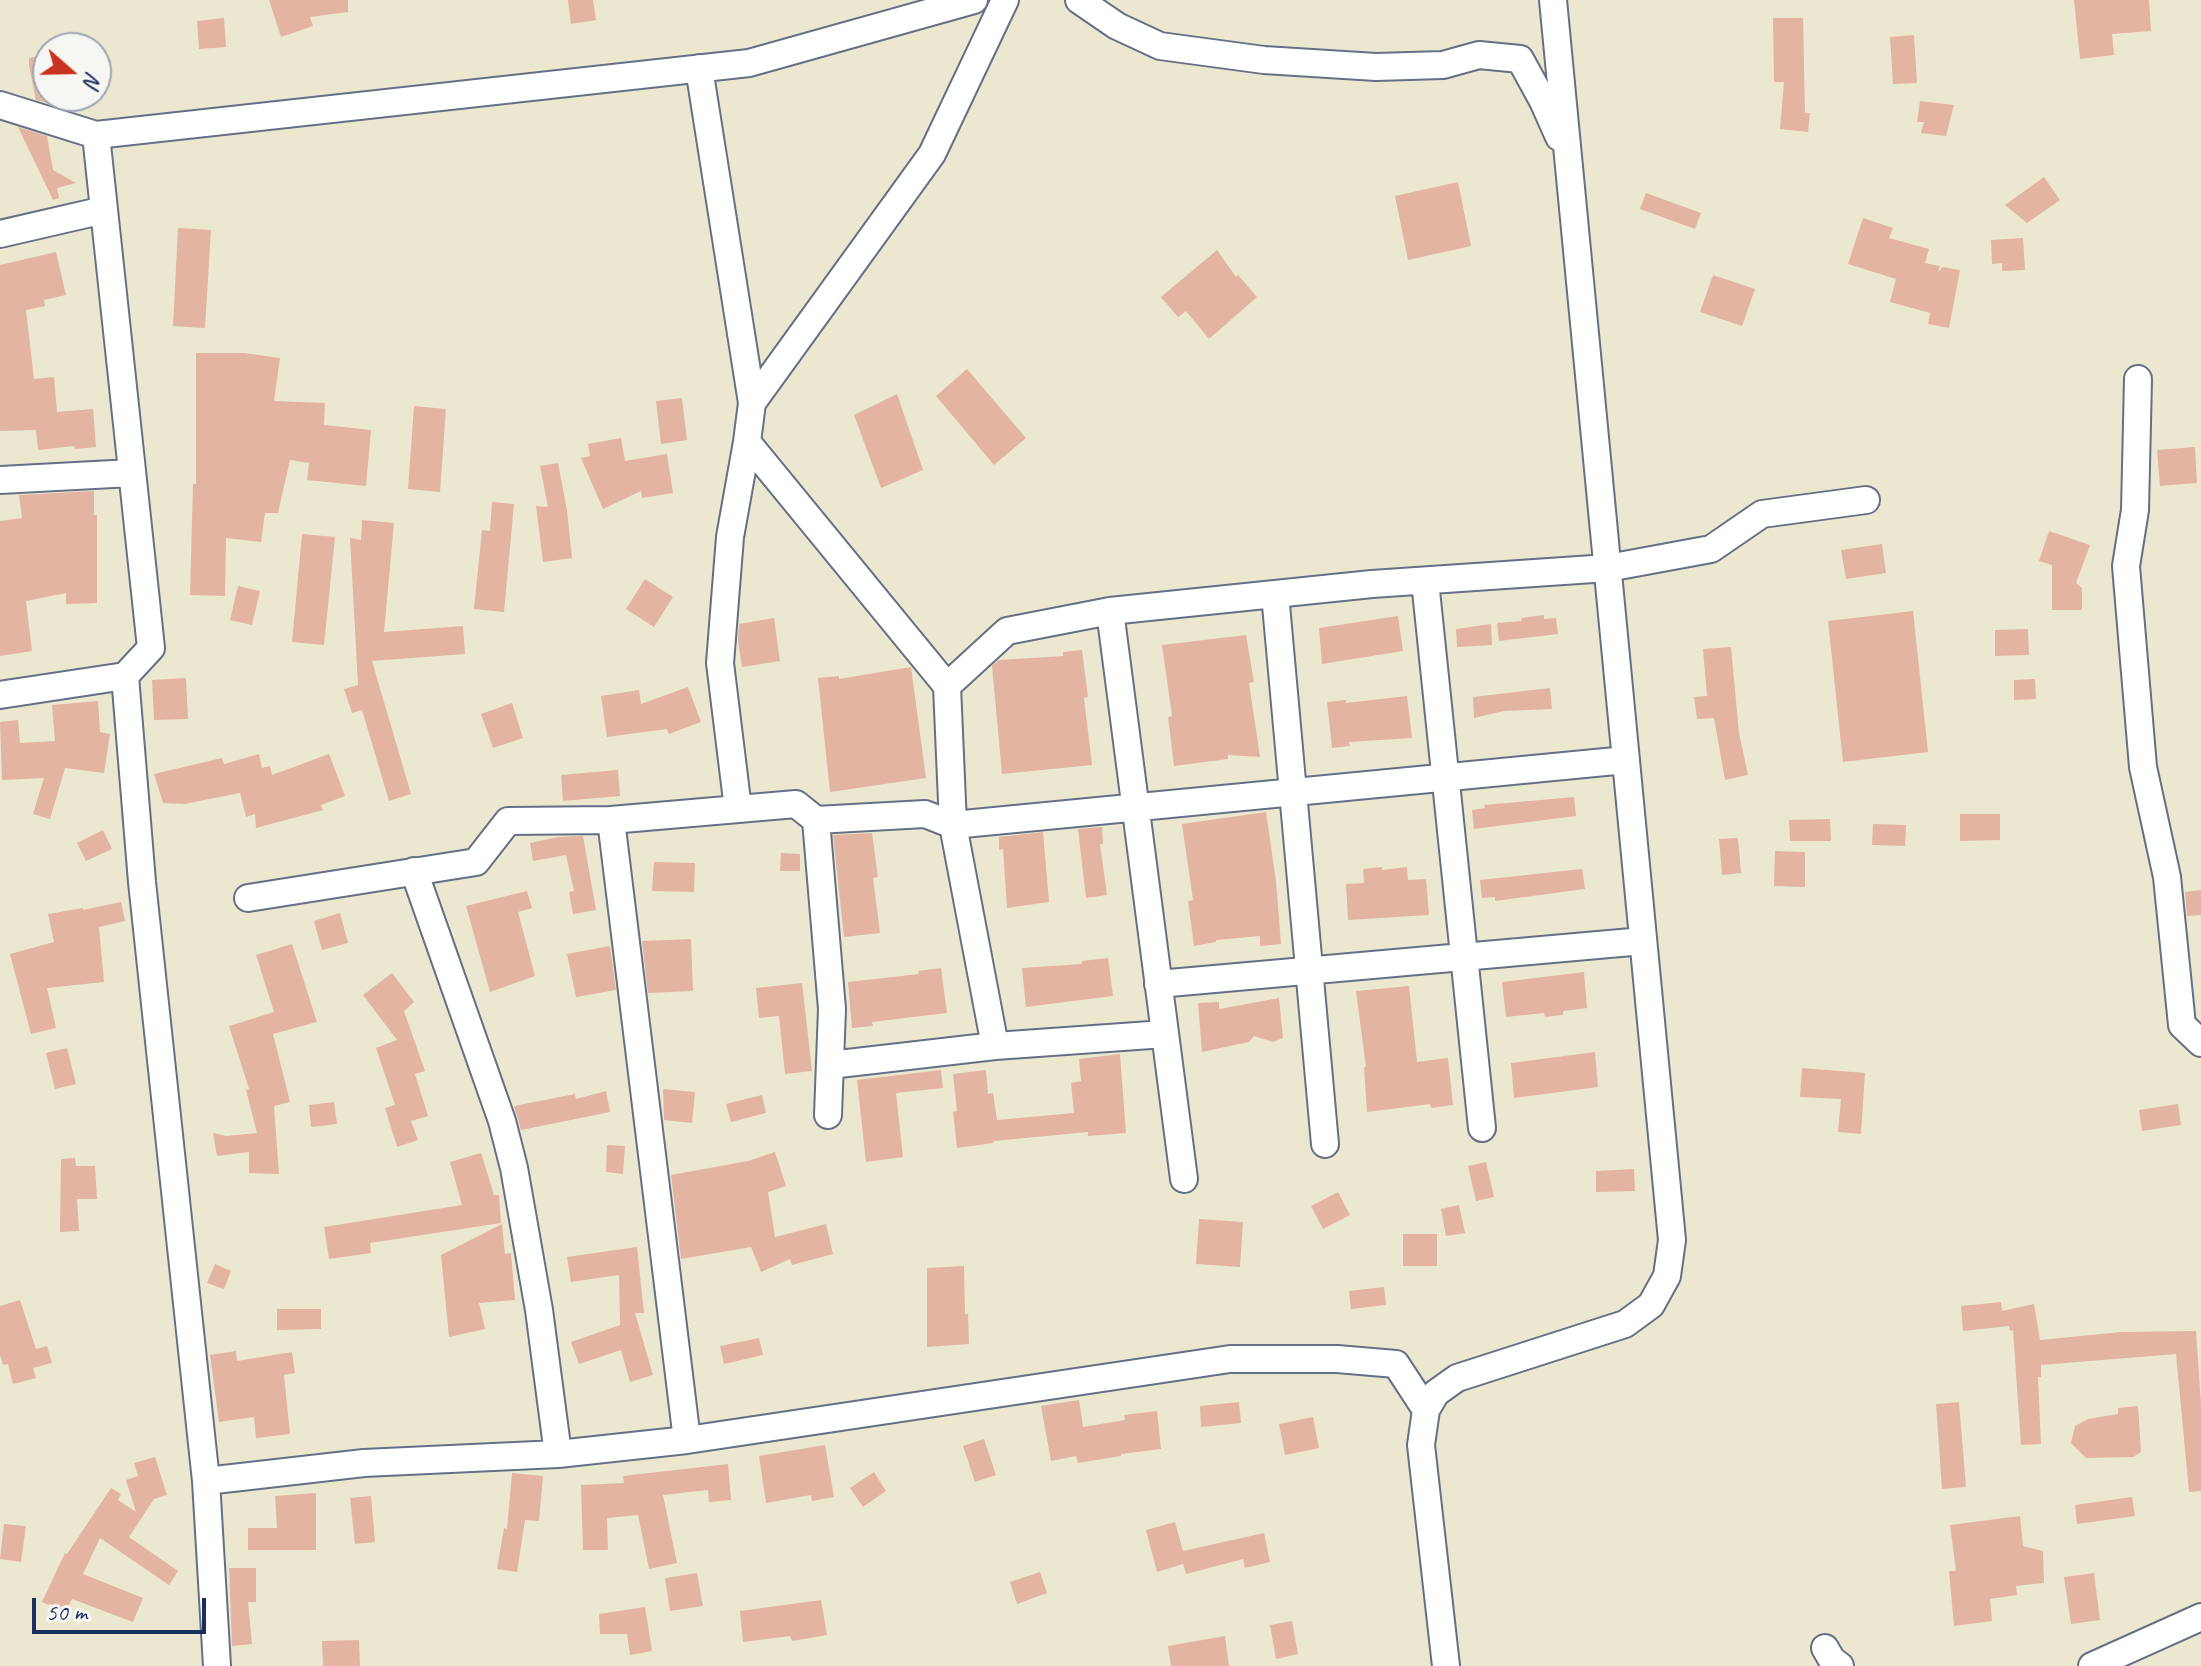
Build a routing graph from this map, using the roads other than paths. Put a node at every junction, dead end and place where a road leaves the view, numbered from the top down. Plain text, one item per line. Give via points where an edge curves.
1 (974, 0) edge
2 (1005, 0) edge
3 (1079, 0) edge
4 (1553, 0) edge
5 (699, 68) junction
6 (0, 105) edge
7 (96, 135) junction
8 (1569, 159) junction
9 (104, 210) junction
10 (0, 234) edge
11 (2138, 379) dead end
12 (752, 403) junction
13 (747, 442) junction
14 (132, 473) junction
15 (0, 480) edge
16 (1866, 500) dead end
17 (1608, 568) junction
18 (1425, 581) junction
19 (1275, 594) junction
20 (1110, 611) junction
21 (125, 676) junction
22 (947, 686) junction
23 (0, 695) edge
24 (1626, 760) junction
25 (1445, 777) junction
26 (1292, 792) junction
27 (1135, 807) junction
28 (738, 809) junction
29 (611, 820) junction
30 (816, 820) junction
31 (953, 825) junction
32 (414, 871) junction
33 (248, 898) dead end
34 (1643, 941) junction
35 (1464, 957) junction
36 (1309, 971) junction
37 (1158, 984) junction
38 (1165, 1034) junction
39 (2201, 1043) edge
40 (995, 1046) junction
41 (830, 1065) junction
42 (828, 1115) dead end
43 (1482, 1128) dead end
44 (1325, 1144) dead end
45 (1184, 1179) dead end
46 (1426, 1410) junction
47 (687, 1440) junction
48 (558, 1454) junction
49 (206, 1481) junction
50 (2201, 1617) edge
51 (217, 1666) edge
52 (1446, 1666) edge
53 (2092, 1666) edge

1 - 5 street via 749,63
2 - 12 street via 932,154
3 - 8 street via 1160,46 1264,60 1376,67 1443,65 1479,55 1520,59
4 - 8 street
5 - 7 street
5 - 12 street
6 - 7 street
7 - 9 street
8 - 17 street
9 - 10 street
9 - 14 street
11 - 39 street via 2135,510 2126,566 2143,767 2167,877 2182,1025
12 - 13 street
13 - 22 street
13 - 28 street via 730,537 720,663
14 - 15 street
14 - 21 street via 151,648
16 - 17 street via 1762,514 1711,549
17 - 18 street
17 - 24 street
18 - 19 street
18 - 25 street
19 - 20 street
19 - 26 street
20 - 22 street via 1007,631
20 - 27 street
21 - 23 street
21 - 49 street via 143,898
22 - 31 street
24 - 25 street
24 - 34 street
25 - 26 street
25 - 35 street
26 - 27 street
26 - 36 street
27 - 31 street
27 - 37 street
28 - 29 street
28 - 30 street via 796,804
29 - 32 street via 508,821 476,862
29 - 47 street
30 - 31 street via 925,814
30 - 41 street via 832,1009
31 - 40 street
32 - 33 street
32 - 48 street via 514,1168
34 - 35 street
34 - 46 street via 1672,1240 1667,1276 1651,1305 1625,1324 1457,1378 1436,1393
35 - 36 street
35 - 43 street
36 - 37 street
36 - 44 street
37 - 38 street
38 - 40 street
38 - 45 street
40 - 41 street
41 - 42 street
46 - 47 street via 1396,1364 1230,1359
46 - 52 street via 1421,1445
47 - 48 street
48 - 49 street via 364,1463
49 - 51 street
50 - 53 street

